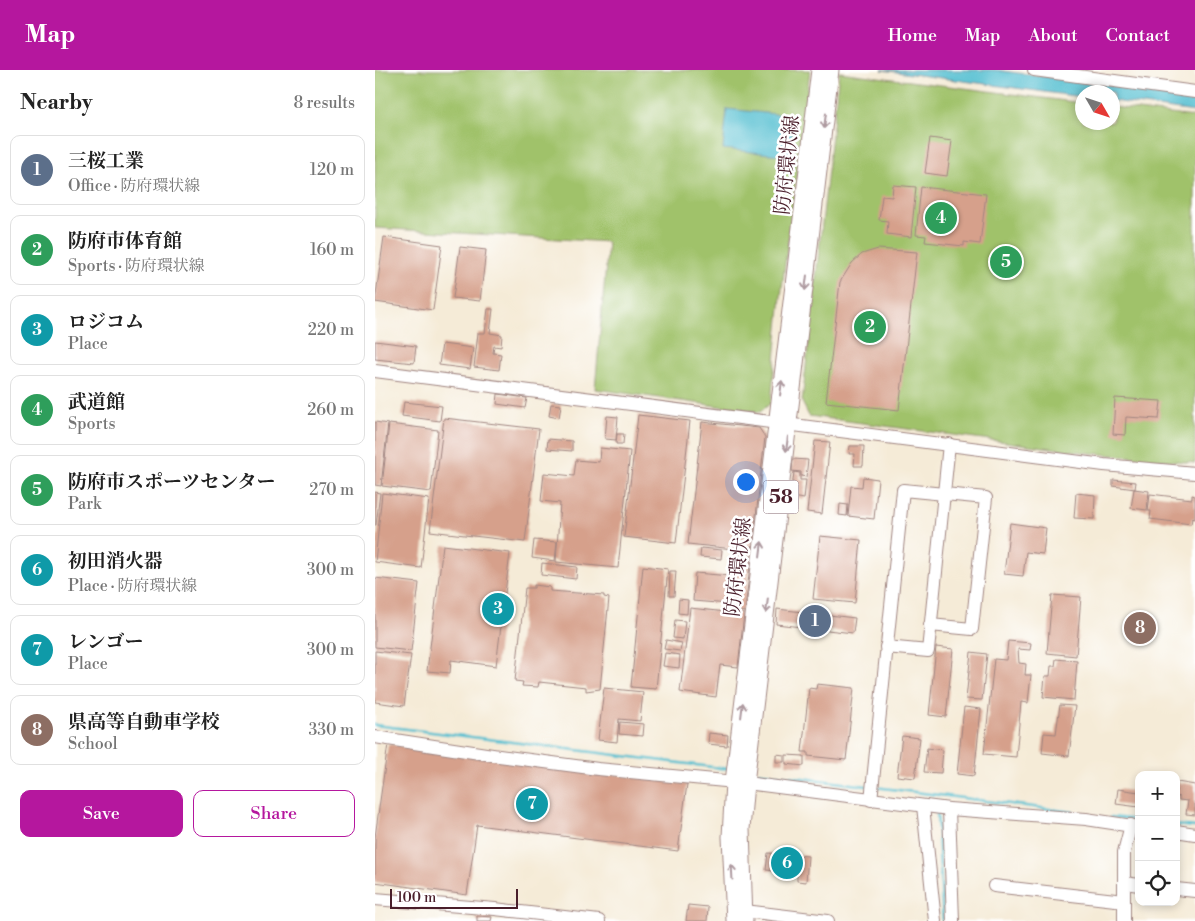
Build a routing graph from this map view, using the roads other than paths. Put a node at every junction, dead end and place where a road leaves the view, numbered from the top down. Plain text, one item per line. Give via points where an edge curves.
1 (1034, 70) edge
2 (827, 71) edge
3 (1195, 92) edge
4 (375, 371) edge
5 (783, 423) junction
6 (949, 444) junction
7 (1195, 474) edge
8 (945, 493) junction
9 (930, 625) junction
10 (887, 647) junction
11 (375, 737) edge
12 (739, 782) junction
13 (871, 800) junction
14 (923, 806) junction
15 (949, 809) junction
16 (1135, 826) edge
17 (1180, 832) edge
18 (1195, 834) edge
19 (1125, 883) junction
20 (1135, 884) edge
21 (994, 886) dead end
22 (1180, 889) edge
23 (1195, 891) edge
24 (375, 899) edge
25 (1124, 901) junction
26 (742, 918) edge
27 (599, 921) edge
28 (828, 921) edge
29 (935, 921) edge
30 (953, 921) edge
31 (1125, 921) edge

1 - 3 street
2 - 5 main road, 防府環状線 / 58
4 - 5 street
5 - 6 street
5 - 12 main road, 防府環状線 / 58
6 - 7 street
6 - 8 street
8 - 9 street
8 - 9 street via 986,498 985,507 971,629
8 - 10 street via 903,490
9 - 10 street via 928,651
10 - 13 street
11 - 12 street via 499,756
12 - 13 street
12 - 26 main road, 防府環状線 / 58
13 - 14 street
14 - 15 street
14 - 29 street
15 - 16 street via 1086,819
15 - 30 street
16 - 19 street via 1124,852
17 - 18 street
19 - 20 street
19 - 25 street
21 - 25 street
22 - 23 street
24 - 27 street
25 - 31 street
26 - 28 street

